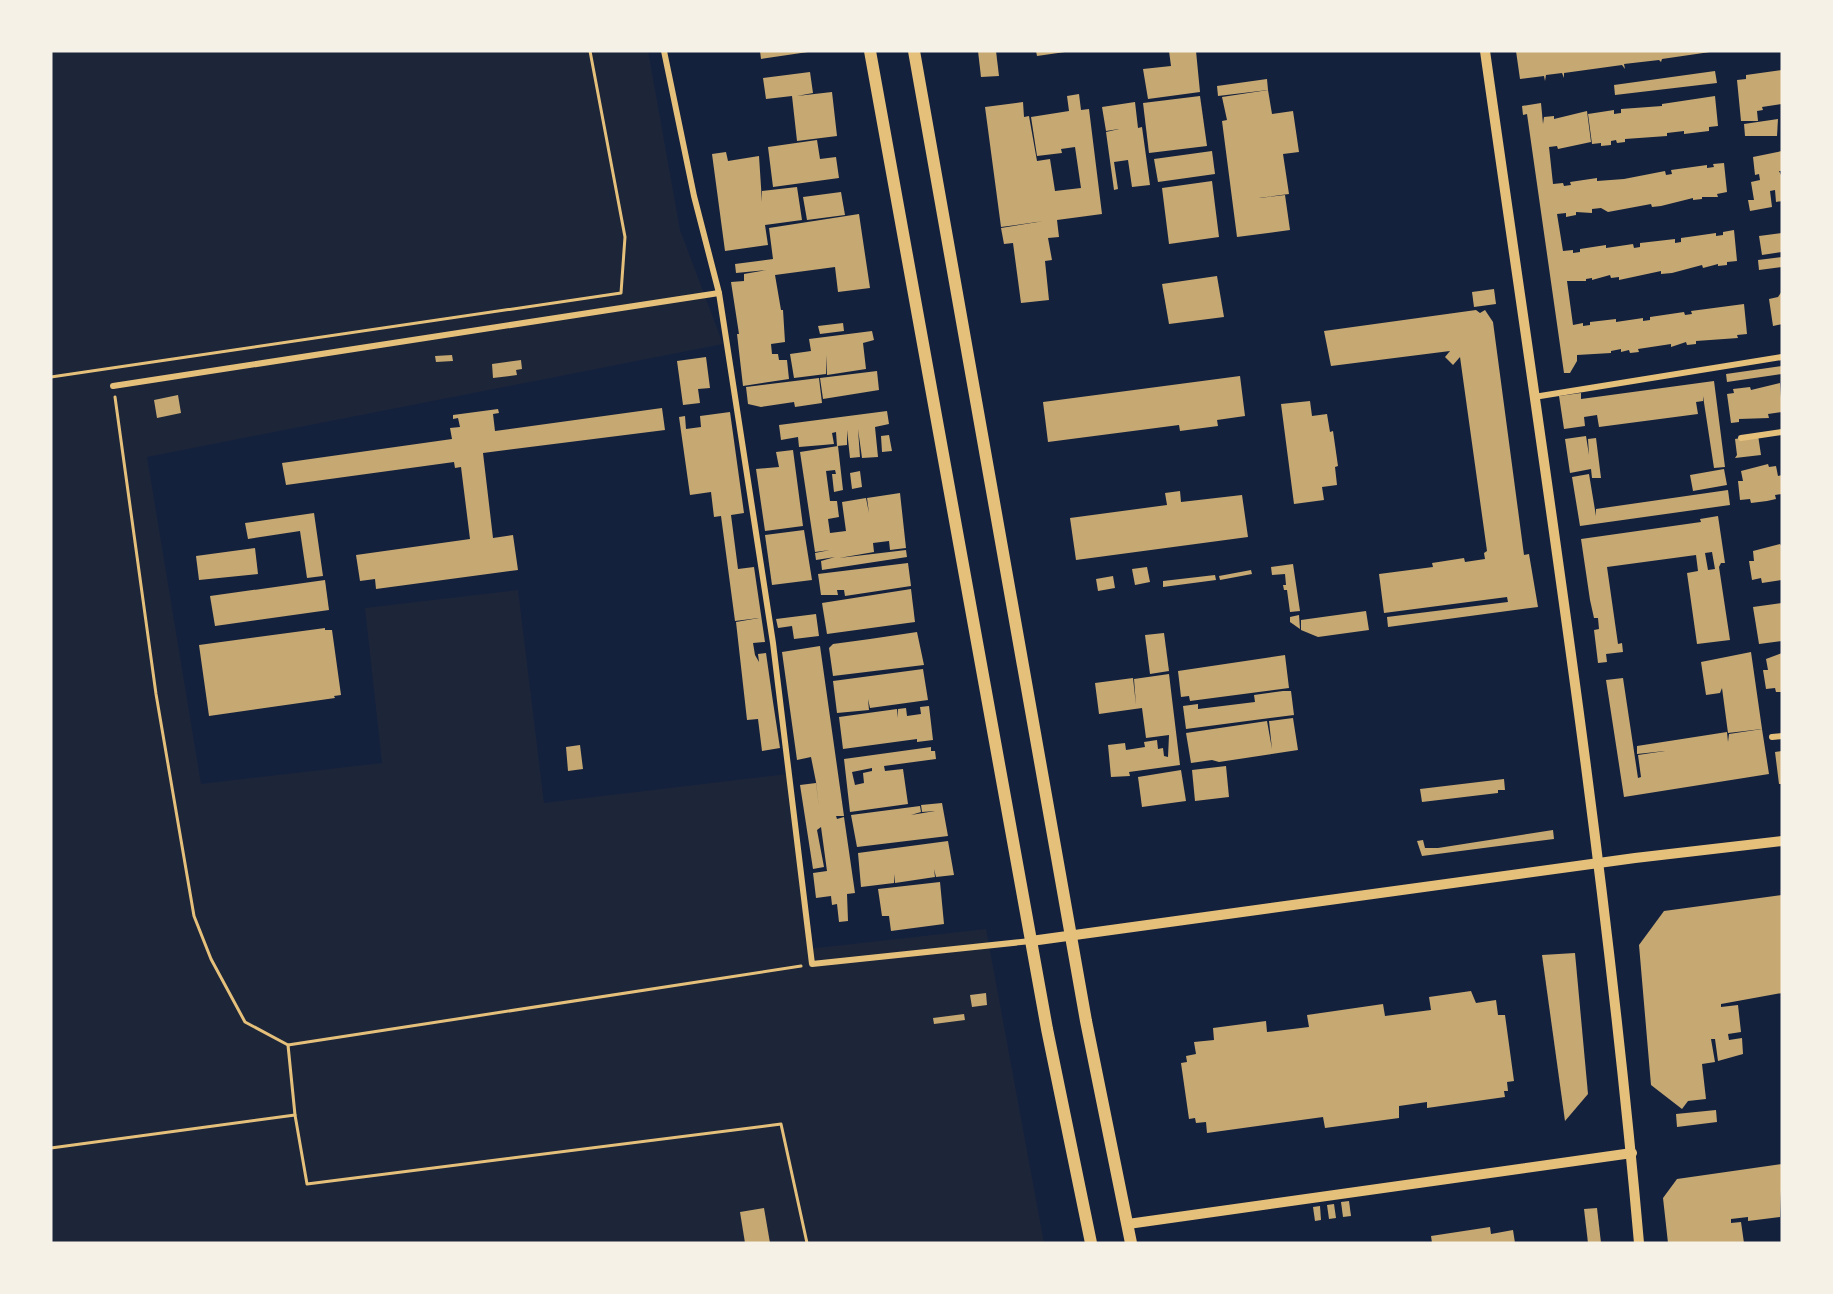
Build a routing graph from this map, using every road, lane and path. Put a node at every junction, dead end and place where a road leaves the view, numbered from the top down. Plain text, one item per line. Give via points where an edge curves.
1 (590, 51) edge
2 (664, 51) edge
3 (870, 51) edge
4 (914, 51) edge
5 (1485, 51) edge
6 (719, 294) junction
7 (1782, 357) edge
8 (112, 368) junction
9 (51, 377) edge
10 (113, 386) junction
11 (1533, 397) junction
12 (1782, 432) edge
13 (1741, 438) dead end
14 (1782, 735) edge
15 (1772, 737) dead end
16 (1782, 841) edge
17 (1597, 864) junction
18 (1073, 936) junction
19 (1031, 941) junction
20 (812, 964) junction
21 (288, 1045) junction
22 (295, 1115) junction
23 (51, 1148) edge
24 (1632, 1153) junction
25 (1128, 1224) junction
26 (807, 1243) edge
27 (1091, 1243) edge
28 (1131, 1243) edge
29 (1640, 1243) edge

1 - 8 path via 625,237 621,293
2 - 6 street
3 - 19 main road
4 - 18 main road
5 - 11 street
6 - 10 street
6 - 20 street via 773,643
7 - 11 street
8 - 9 path
8 - 10 path
10 - 21 path via 156,694 194,916 245,1022
11 - 17 street
12 - 13 street
14 - 15 street
16 - 17 street
17 - 18 street
17 - 24 street
18 - 19 street
18 - 25 main road via 1086,1021
19 - 20 street
19 - 27 main road
20 - 21 path
21 - 22 path
22 - 23 path
22 - 26 path via 307,1184 781,1124
24 - 25 street
24 - 29 street
25 - 28 main road

